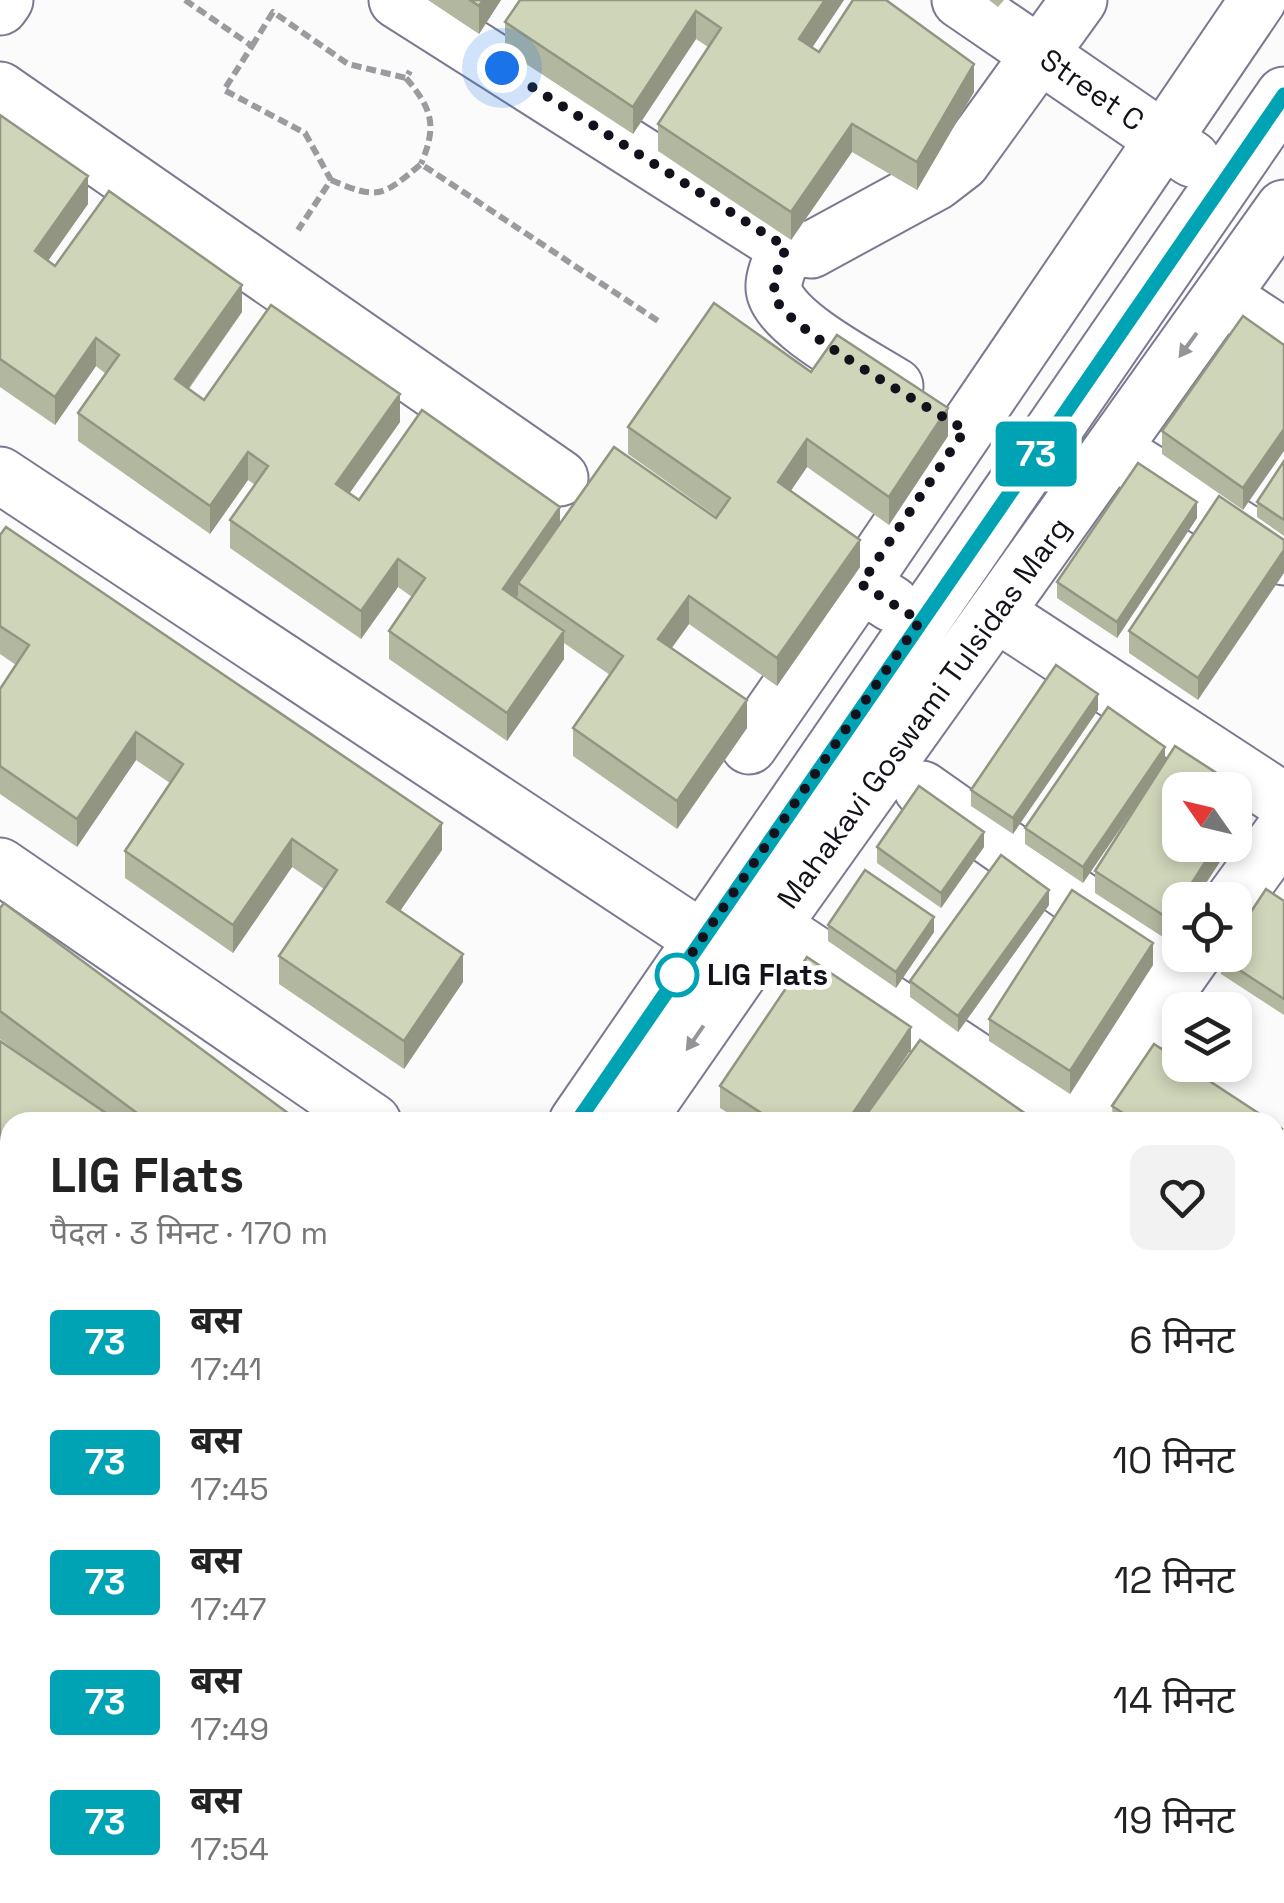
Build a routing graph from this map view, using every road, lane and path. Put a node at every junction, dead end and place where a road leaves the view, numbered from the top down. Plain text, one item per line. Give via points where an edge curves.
1 (5, 0) edge
2 (185, 0) edge
3 (960, 0) edge
4 (1079, 0) edge
5 (1258, 0) edge
6 (0, 7) edge
7 (418, 14) edge
8 (252, 46) junction
9 (1041, 55) junction
10 (406, 78) junction
11 (0, 90) edge
12 (1284, 95) edge
13 (1162, 138) junction
14 (421, 164) junction
15 (331, 180) junction
16 (1224, 180) junction
17 (1280, 213) edge
18 (786, 247) junction
19 (268, 276) junction
20 (1223, 297) junction
21 (658, 321) dead end
22 (1284, 337) edge
23 (965, 430) junction
24 (1114, 450) junction
25 (0, 474) edge
26 (560, 478) dead end
27 (1284, 557) edge
28 (861, 584) junction
29 (996, 613) junction
30 (920, 621) junction
31 (749, 746) edge
32 (887, 765) junction
33 (1284, 801) edge
34 (1284, 830) edge
35 (6, 882) edge
36 (1246, 882) edge
37 (772, 926) junction
38 (702, 939) junction
39 (1162, 946) edge
40 (1180, 972) edge
41 (358, 1112) edge
42 (584, 1112) edge
43 (665, 1112) edge
44 (1057, 1112) edge
45 (1079, 1112) edge

1 - 6 street
2 - 8 path
3 - 9 street, Street C
4 - 9 street
5 - 13 street
7 - 10 path
7 - 18 street
8 - 10 path via 273,12 348,64
8 - 15 path via 224,90 305,133
9 - 13 street, Street C
9 - 18 street via 949,172 812,250
10 - 14 path via 424,100 434,134
11 - 19 street
12 - 16 street, Mahakavi Goswami Tulsidas Marg
13 - 16 street, Street C
13 - 23 street
14 - 15 path via 392,188 366,195
14 - 21 path
15 - 19 path
16 - 17 street, Street C
16 - 30 street, Mahakavi Goswami Tulsidas Marg
17 - 20 street, Mahakavi Goswami Tulsidas Marg
18 - 23 street via 774,285 777,302 816,336
19 - 26 street
20 - 22 street
20 -> 24 street, Mahakavi Goswami Tulsidas Marg
23 - 28 street
24 - 27 street
24 - 29 street, Mahakavi Goswami Tulsidas Marg
25 - 38 street
28 - 30 street
28 - 31 street
29 - 32 street, Mahakavi Goswami Tulsidas Marg
29 - 33 street
30 - 38 street, Mahakavi Goswami Tulsidas Marg
32 - 37 street, Mahakavi Goswami Tulsidas Marg
32 - 39 street
34 - 36 street
35 - 41 street
37 -> 43 street, Mahakavi Goswami Tulsidas Marg
37 - 44 street
38 - 42 street, Mahakavi Goswami Tulsidas Marg
40 - 45 street

